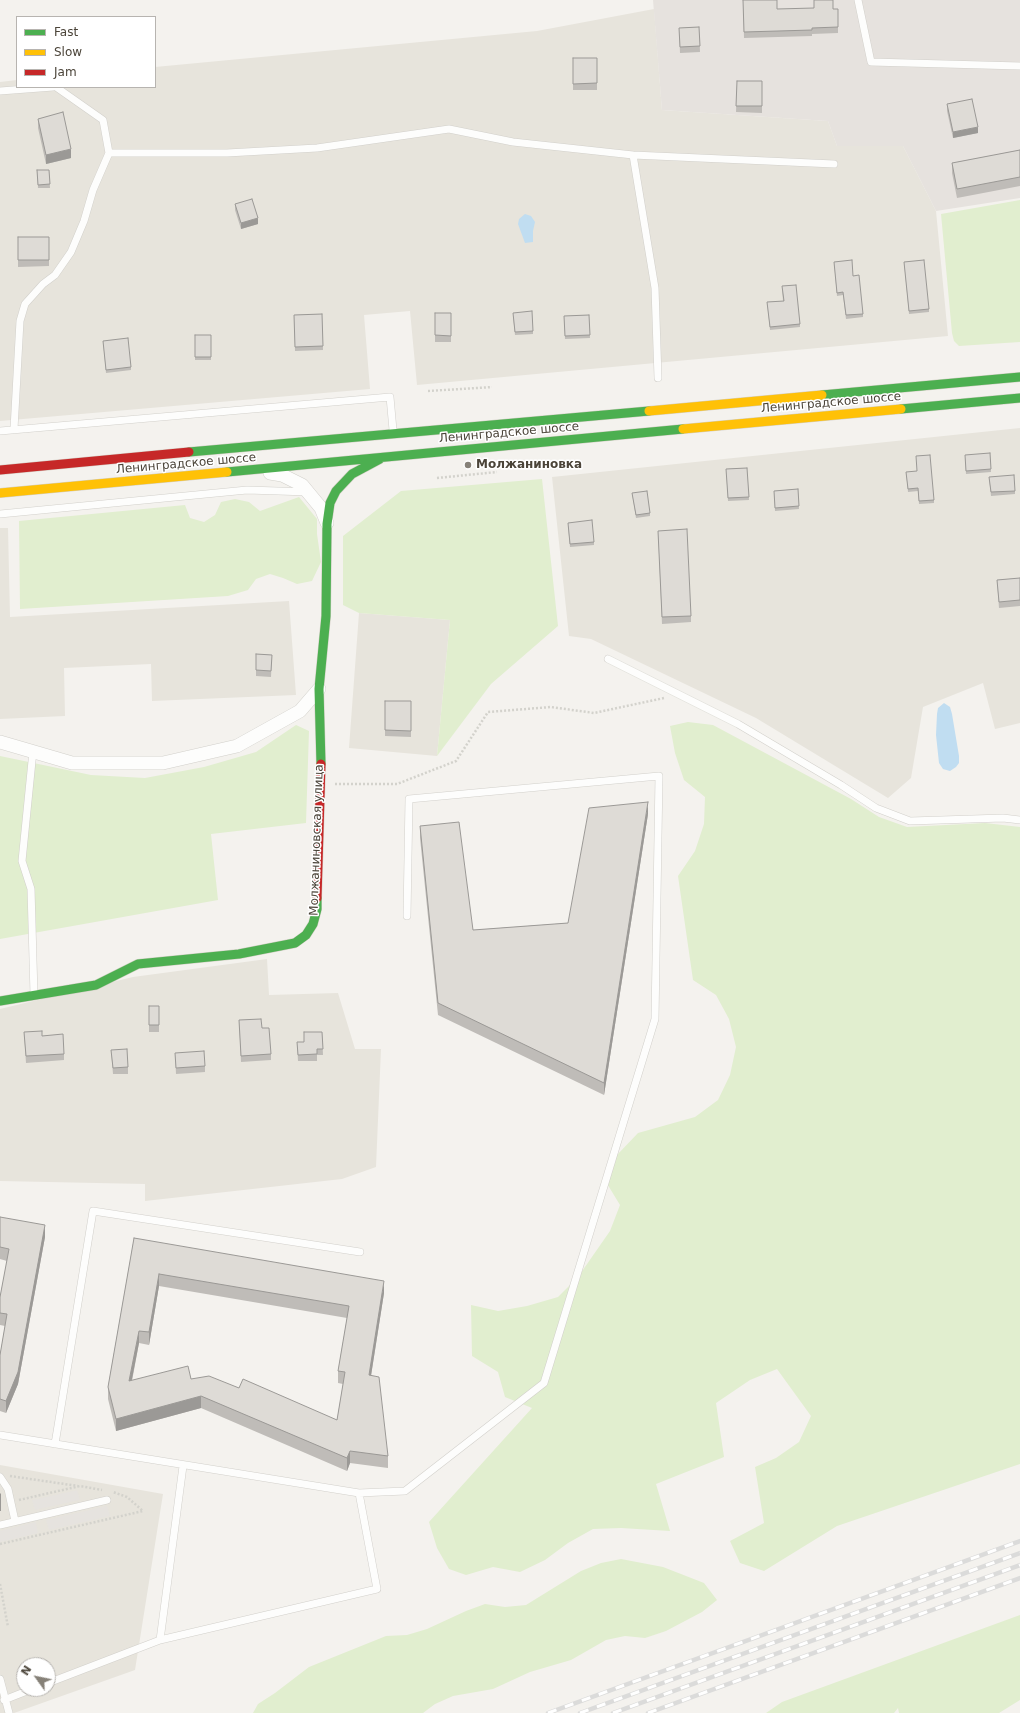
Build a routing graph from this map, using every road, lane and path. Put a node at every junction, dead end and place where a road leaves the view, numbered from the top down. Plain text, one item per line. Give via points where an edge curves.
1 (858, 0) edge
2 (1020, 66) edge
3 (40, 88) edge
4 (57, 88) edge
5 (0, 91) edge
6 (109, 153) junction
7 (633, 155) junction
8 (834, 164) dead end
9 (1020, 377) edge
10 (658, 378) dead end
11 (492, 387) dead end
12 (428, 391) dead end
13 (1020, 398) edge
14 (14, 429) junction
15 (0, 431) edge
16 (393, 433) junction
17 (385, 457) junction
18 (0, 470) edge
19 (246, 470) junction
20 (496, 472) dead end
21 (437, 478) dead end
22 (309, 492) junction
23 (0, 493) edge
24 (0, 514) edge
25 (327, 524) junction
26 (608, 659) dead end
27 (319, 689) junction
28 (679, 695) junction
29 (0, 742) edge
30 (33, 751) junction
31 (321, 784) junction
32 (1020, 820) edge
33 (407, 916) dead end
34 (34, 996) junction
35 (0, 1001) edge
36 (360, 1252) dead end
37 (0, 1434) edge
38 (55, 1444) junction
39 (183, 1466) junction
40 (1, 1478) edge
41 (80, 1486) dead end
42 (359, 1493) junction
43 (107, 1500) dead end
44 (15, 1521) junction
45 (0, 1525) edge
46 (0, 1584) edge
47 (1, 1599) edge
48 (8, 1627) dead end
49 (160, 1640) junction
50 (0, 1679) edge
51 (56, 1680) edge
52 (16, 1695) edge
53 (4, 1700) junction
54 (9, 1713) edge

1 - 2 lane via 871,62
3 - 5 lane
4 - 6 lane via 103,120
6 - 7 lane via 227,153 317,148 449,129 513,142
6 - 14 lane via 71,252 55,275 42,284 25,304 20,321
7 - 8 lane
7 - 10 lane via 655,288
9 - 16 main road, Ленинградское шоссе
11 - 12 path
13 - 17 main road, Ленинградское шоссе
14 - 15 lane
14 - 16 lane via 390,397
16 - 18 main road, Ленинградское шоссе
17 - 19 main road, Ленинградское шоссе
17 - 25 main road, Молжаниновская улица via 352,474 340,485 330,503
19 - 22 street, Молжаниновская улица via 294,480
19 - 23 main road, Ленинградское шоссе
20 - 21 path
22 - 24 lane via 247,490
22 - 25 street, Молжаниновская улица via 322,508
25 - 27 main road, Молжаниновская улица via 326,616
26 - 28 lane
27 - 30 street via 300,711 237,746 163,763 72,763
27 - 31 main road, Молжаниновская улица
28 - 31 path via 594,713 551,707 488,712 456,761 397,784
28 - 32 lane via 738,724 876,808 910,821 1003,818
29 - 30 street
30 - 34 lane via 22,860 30,889
31 - 34 main road, Молжаниновская улица via 317,909 313,924 306,935 295,943 239,954 138,964 96,985
33 - 42 lane via 409,799 659,776 655,1019 544,1383 405,1491
34 - 35 main road, Молжаниновская улица
36 - 38 lane via 93,1211
37 - 38 lane
38 - 39 lane
39 - 42 lane
39 - 49 lane
40 - 41 path via 12,1475
40 - 44 lane via 8,1489
42 - 49 lane via 377,1589
43 - 44 lane
44 - 45 lane
46 - 47 path
47 - 48 path
49 - 51 lane
50 - 53 lane
52 - 53 lane
53 - 54 lane

